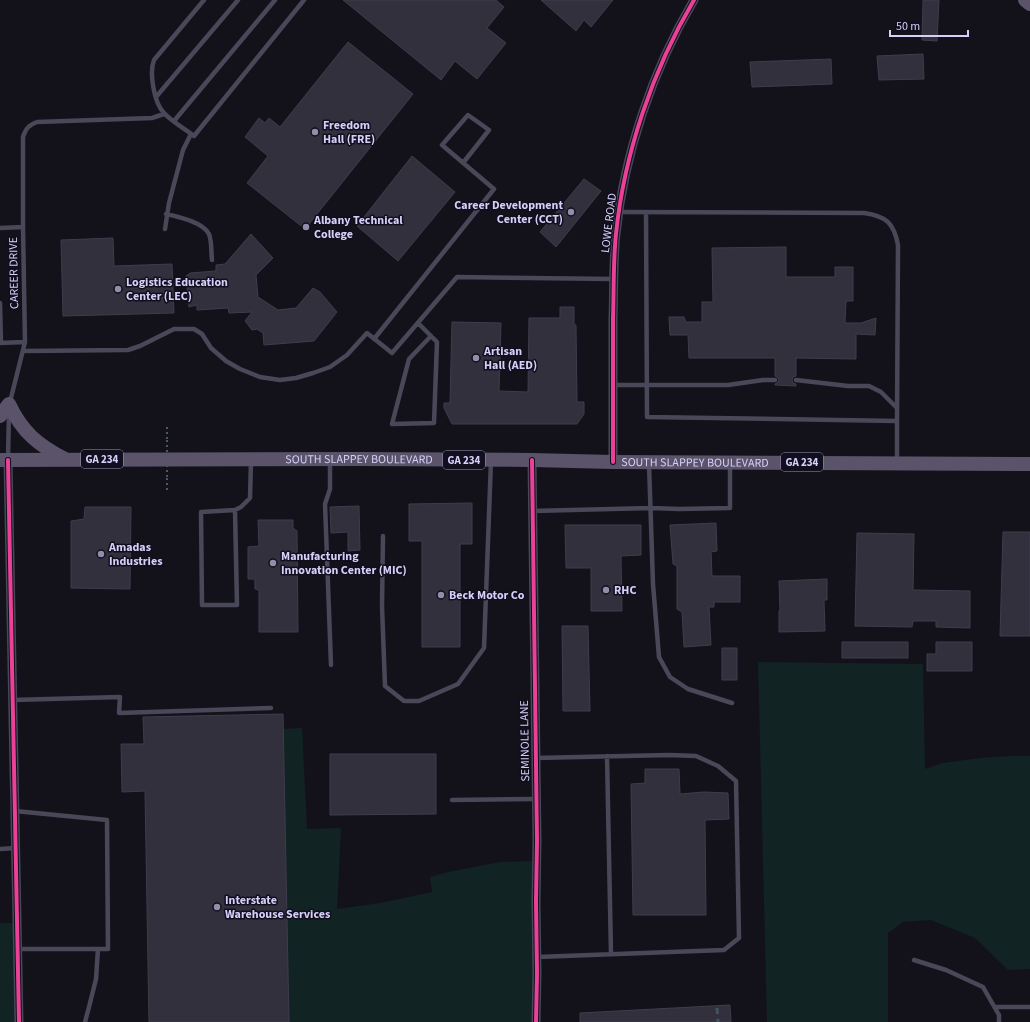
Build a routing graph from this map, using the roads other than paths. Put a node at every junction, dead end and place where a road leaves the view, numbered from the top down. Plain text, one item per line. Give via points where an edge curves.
1 (204, 0) edge
2 (238, 0) edge
3 (275, 0) edge
4 (304, 0) edge
5 (694, 0) edge
6 (1025, 0) edge
7 (1030, 4) edge
8 (156, 97) junction
9 (164, 114) junction
10 (174, 121) junction
11 (191, 134) junction
12 (462, 163) junction
13 (619, 212) junction
14 (646, 212) junction
15 (166, 214) junction
16 (23, 227) junction
17 (0, 228) edge
18 (165, 229) dead end
19 (212, 260) dead end
20 (614, 279) junction
21 (0, 303) edge
22 (418, 323) junction
23 (431, 336) junction
24 (374, 339) junction
25 (25, 342) junction
26 (1, 343) edge
27 (23, 350) junction
28 (775, 380) dead end
29 (796, 380) dead end
30 (612, 385) junction
31 (647, 385) junction
32 (10, 404) junction
33 (897, 408) junction
34 (0, 416) edge
35 (897, 421) junction
36 (252, 459) junction
37 (330, 459) junction
38 (4, 460) edge
39 (67, 460) junction
40 (491, 460) junction
41 (532, 460) junction
42 (613, 462) junction
43 (649, 462) junction
44 (730, 462) junction
45 (897, 463) junction
46 (1030, 464) edge
47 (651, 508) junction
48 (235, 510) junction
49 (532, 511) junction
50 (383, 536) dead end
51 (331, 665) dead end
52 (13, 700) junction
53 (732, 703) dead end
54 (271, 708) dead end
55 (607, 756) junction
56 (535, 758) junction
57 (536, 799) junction
58 (452, 800) dead end
59 (15, 811) junction
60 (0, 848) edge
61 (16, 848) junction
62 (18, 949) junction
63 (98, 949) junction
64 (611, 954) junction
65 (537, 957) junction
66 (914, 960) dead end
67 (995, 1007) junction
68 (1030, 1007) edge
69 (19, 1022) edge
70 (85, 1022) edge
71 (536, 1022) edge
72 (999, 1022) edge

1 - 8 lane via 152,64 152,85
2 - 8 lane
3 - 10 lane
4 - 11 lane via 194,136
5 - 13 street, LOWE ROAD via 673,39 652,88 634,142
6 - 7 main road
8 - 9 lane
9 - 10 lane
9 - 16 lane via 152,118 37,122 25,129
10 - 11 lane
11 - 15 lane via 183,150
12 - 12 lane via 442,145 468,115 489,130
12 - 24 lane via 494,189
13 - 14 lane
13 - 20 street, LOWE ROAD
14 - 31 lane
14 - 33 lane via 864,213 887,220 896,234 898,245
15 - 18 lane
15 - 19 lane via 188,220 205,229
16 - 17 lane, CAREER DRIVE
16 - 25 lane, CAREER DRIVE
20 - 22 lane via 457,277
20 - 30 street, LOWE ROAD
21 - 26 lane
22 - 23 lane
22 - 24 lane via 392,353
23 - 23 lane via 437,342 434,423 392,424 409,359
24 - 27 lane via 367,333 330,367 313,374 280,380 260,377 226,361 211,348 202,334 194,329 174,329 128,350
25 - 26 lane
25 - 27 lane, CAREER DRIVE
27 - 32 lane, CAREER DRIVE
28 - 31 lane via 728,385
29 - 33 lane via 869,386 881,392
30 - 31 lane
30 - 42 street, LOWE ROAD
31 - 35 lane via 647,417
32 - 34 main road
32 - 38 lane, CAREER DRIVE
32 - 39 main road via 30,437
33 - 35 lane
35 - 45 lane
36 - 37 main road, SOUTH SLAPPEY BOULEVARD / GA 234
36 - 39 main road, SOUTH SLAPPEY BOULEVARD / GA 234
36 - 48 lane via 250,498
37 - 40 main road, SOUTH SLAPPEY BOULEVARD / GA 234
37 - 51 lane via 330,490 325,504
38 - 39 main road, SOUTH SLAPPEY BOULEVARD / GA 234
38 - 52 street
40 - 41 main road, SOUTH SLAPPEY BOULEVARD / GA 234
40 - 50 lane via 484,648 458,684 419,701 404,701 384,686
41 - 42 main road, SOUTH SLAPPEY BOULEVARD / GA 234
41 - 49 street, SEMINOLE LANE
42 - 43 main road, SOUTH SLAPPEY BOULEVARD / GA 234
43 - 44 main road, SOUTH SLAPPEY BOULEVARD / GA 234
43 - 47 lane
44 - 45 main road, SOUTH SLAPPEY BOULEVARD / GA 234
44 - 47 lane via 730,508
45 - 46 main road, SOUTH SLAPPEY BOULEVARD / GA 234
47 - 49 lane
47 - 53 lane via 653,584 659,656 670,677 688,689
48 - 48 lane via 201,512 202,605 237,605
49 - 56 street, SEMINOLE LANE
52 - 54 lane via 120,697 119,713
52 - 59 street
55 - 56 lane
55 - 64 lane
55 - 64 lane via 696,756 718,766 736,781 739,938 724,950
56 - 57 street, SEMINOLE LANE
57 - 58 lane
57 - 65 street, SEMINOLE LANE
59 - 61 street
59 - 63 lane via 107,820 108,949
60 - 61 lane
61 - 62 street
62 - 63 lane
62 - 69 street
63 - 70 lane via 96,979
64 - 65 lane
65 - 71 street, SEMINOLE LANE
66 - 67 lane via 946,970 983,987
67 - 68 lane
67 - 72 lane

